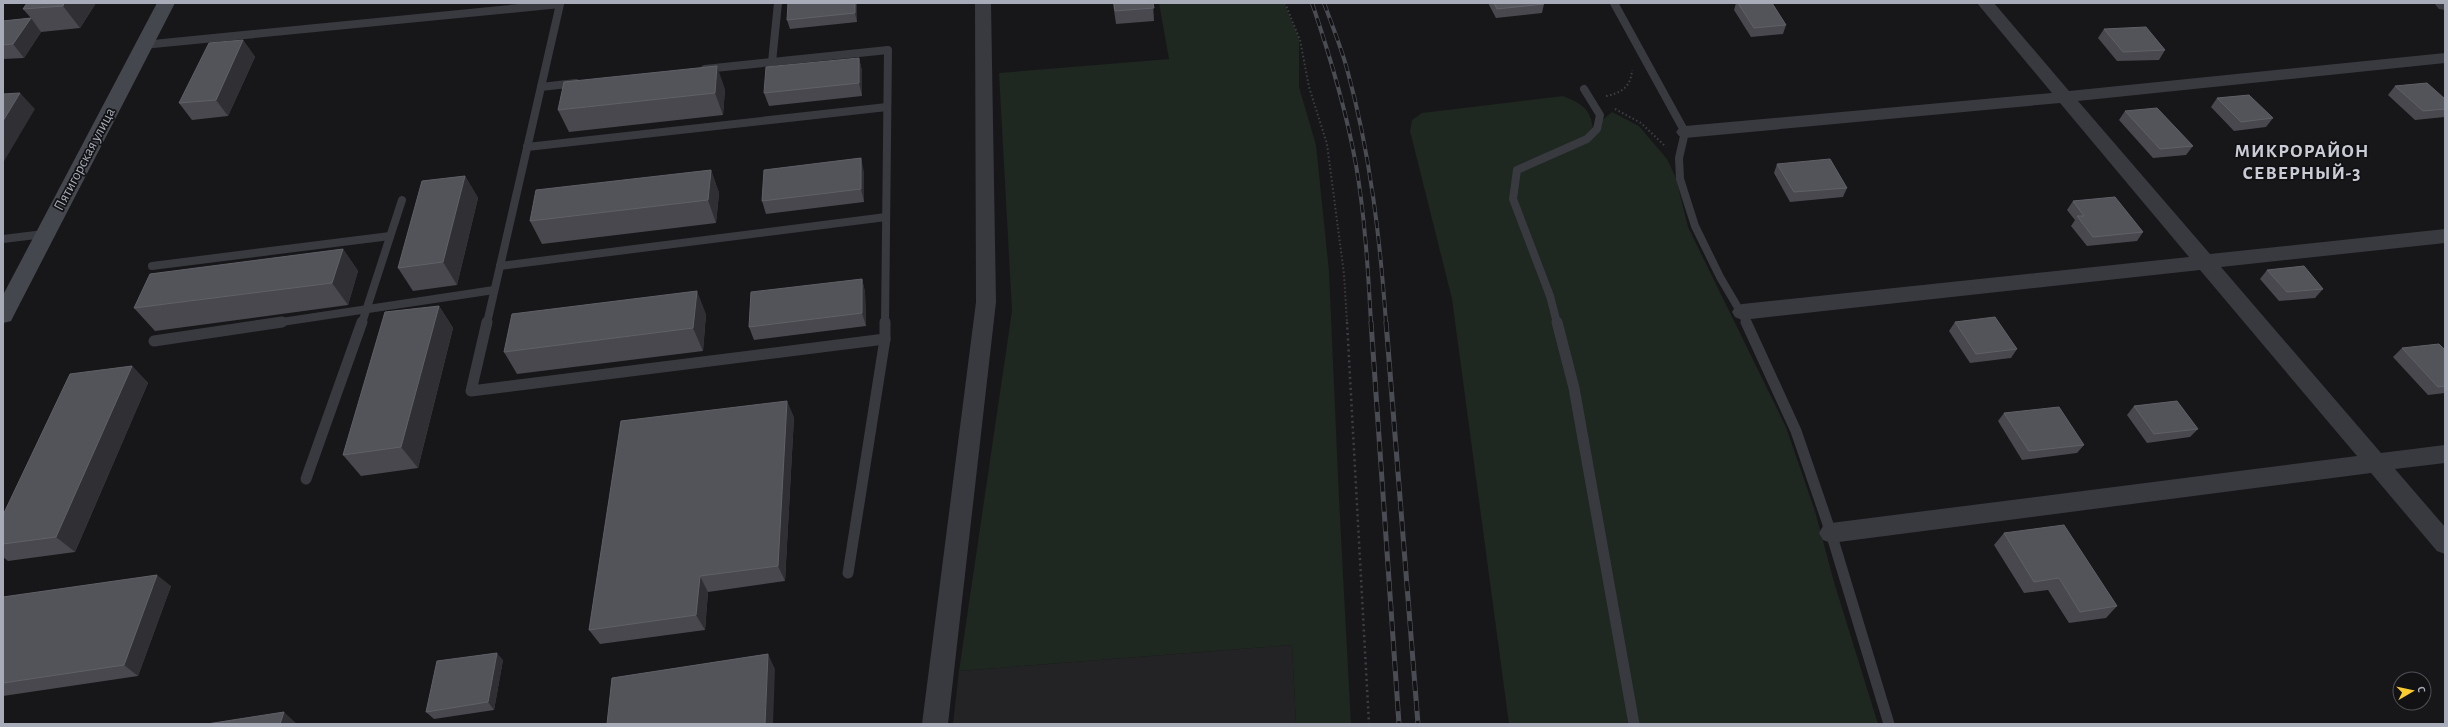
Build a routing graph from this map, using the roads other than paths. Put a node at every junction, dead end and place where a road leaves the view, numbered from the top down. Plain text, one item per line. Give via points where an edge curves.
1 (166, 3) edge
2 (569, 3) edge
3 (778, 3) edge
4 (983, 3) edge
5 (1614, 3) edge
6 (1985, 3) edge
7 (2443, 3) edge
8 (560, 4) junction
9 (2445, 5) edge
10 (143, 45) junction
11 (2445, 58) edge
12 (772, 62) junction
13 (695, 71) edge
14 (587, 82) edge
15 (541, 87) junction
16 (1584, 89) dead end
17 (2064, 97) junction
18 (887, 107) junction
19 (1685, 132) junction
20 (527, 147) junction
21 (402, 200) dead end
22 (886, 217) junction
23 (44, 234) junction
24 (390, 236) junction
25 (2445, 236) edge
26 (3, 239) edge
27 (2208, 262) junction
28 (152, 266) dead end
29 (500, 266) junction
30 (494, 290) junction
31 (367, 309) junction
32 (1742, 312) junction
33 (3, 315) edge
34 (885, 339) junction
35 (154, 342) dead end
36 (2445, 454) edge
37 (2374, 463) junction
38 (306, 479) dead end
39 (1831, 533) junction
40 (2445, 544) edge
41 (848, 573) dead end
42 (935, 724) edge
43 (1634, 724) edge
44 (1889, 724) edge

1 - 10 main road, Пятигорская улица
2 - 8 lane
3 - 12 lane
4 - 42 street via 986,302
5 - 19 lane
6 - 17 street
7 - 9 street
8 - 10 lane
8 - 15 lane
10 - 23 main road, Пятигорская улица
11 - 17 street
12 - 13 lane
12 - 18 lane via 888,50
14 - 15 lane
15 - 20 lane
16 - 43 lane via 1600,115 1597,129 1587,139 1517,170 1513,199 1550,296 1574,388
17 - 19 street
17 - 27 street
18 - 20 lane
18 - 22 lane
19 - 32 lane via 1679,158 1680,179 1695,226 1720,277
20 - 29 lane
21 - 24 lane
22 - 29 lane
22 - 34 lane
23 - 26 lane
23 - 33 main road, Пятигорская улица
24 - 28 lane
24 - 31 lane
25 - 27 street
27 - 32 street
27 - 37 street
29 - 30 lane
30 - 31 lane
30 - 34 lane via 471,391
31 - 35 lane
31 - 38 lane
32 - 39 lane via 1796,431
34 - 41 lane
36 - 37 street
37 - 39 street
37 - 40 street
39 - 44 lane

